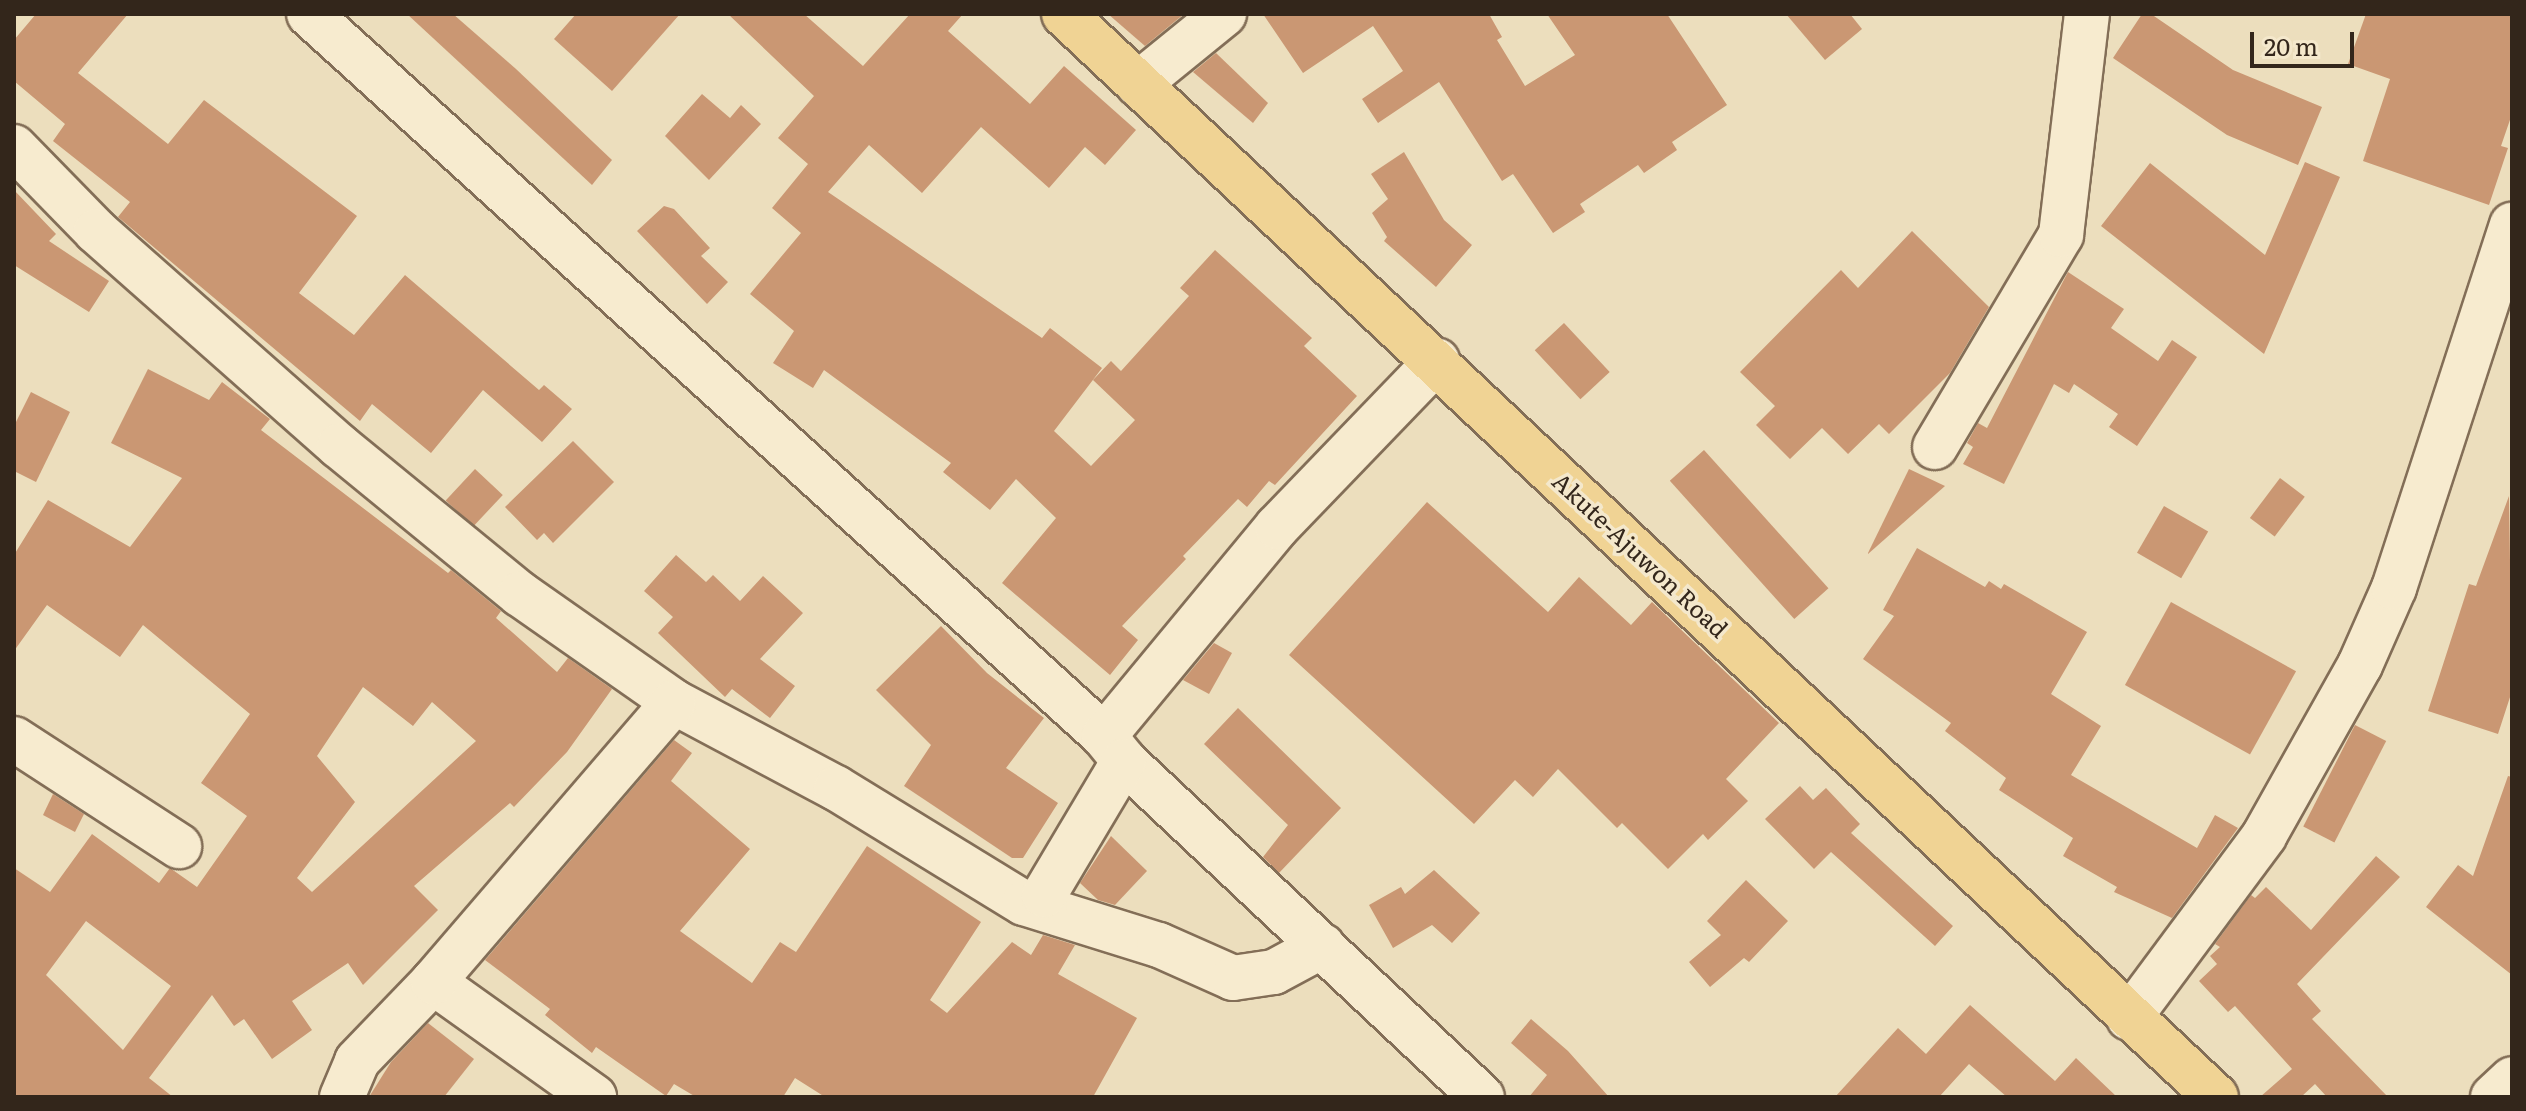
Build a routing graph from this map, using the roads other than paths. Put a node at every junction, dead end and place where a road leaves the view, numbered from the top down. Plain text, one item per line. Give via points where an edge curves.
1 (309, 14) edge
2 (1064, 14) edge
3 (1224, 14) edge
4 (2087, 14) edge
5 (1138, 84) junction
6 (14, 147) edge
7 (2512, 225) edge
8 (2503, 277) edge
9 (1437, 361) junction
10 (1935, 447) dead end
11 (674, 702) junction
12 (14, 739) edge
13 (1114, 748) junction
14 (179, 846) dead end
15 (1045, 906) junction
16 (1322, 946) junction
17 (433, 982) junction
18 (2129, 1018) junction
19 (2512, 1079) edge
20 (342, 1097) edge
21 (594, 1097) edge
22 (1482, 1097) edge
23 (2216, 1097) edge
24 (2493, 1097) edge

1 - 13 street
2 - 5 main road, Akute-Ajuwon Road
3 - 5 street
4 - 10 street via 2061,235
5 - 9 main road, Akute-Ajuwon Road
6 - 11 street via 96,231 339,446 520,594
7 - 8 street
8 - 18 street via 2394,588 2360,665 2264,836
9 - 13 street via 1277,527
9 - 18 main road, Akute-Ajuwon Road
11 - 15 street via 836,788 1024,903
11 - 17 street
12 - 14 street
13 - 15 street via 1044,895
13 - 16 street
15 - 16 street via 1159,945 1233,978 1274,972
16 - 22 street
17 - 20 street via 357,1061
17 - 21 street
18 - 23 main road, Akute-Ajuwon Road
19 - 24 street

